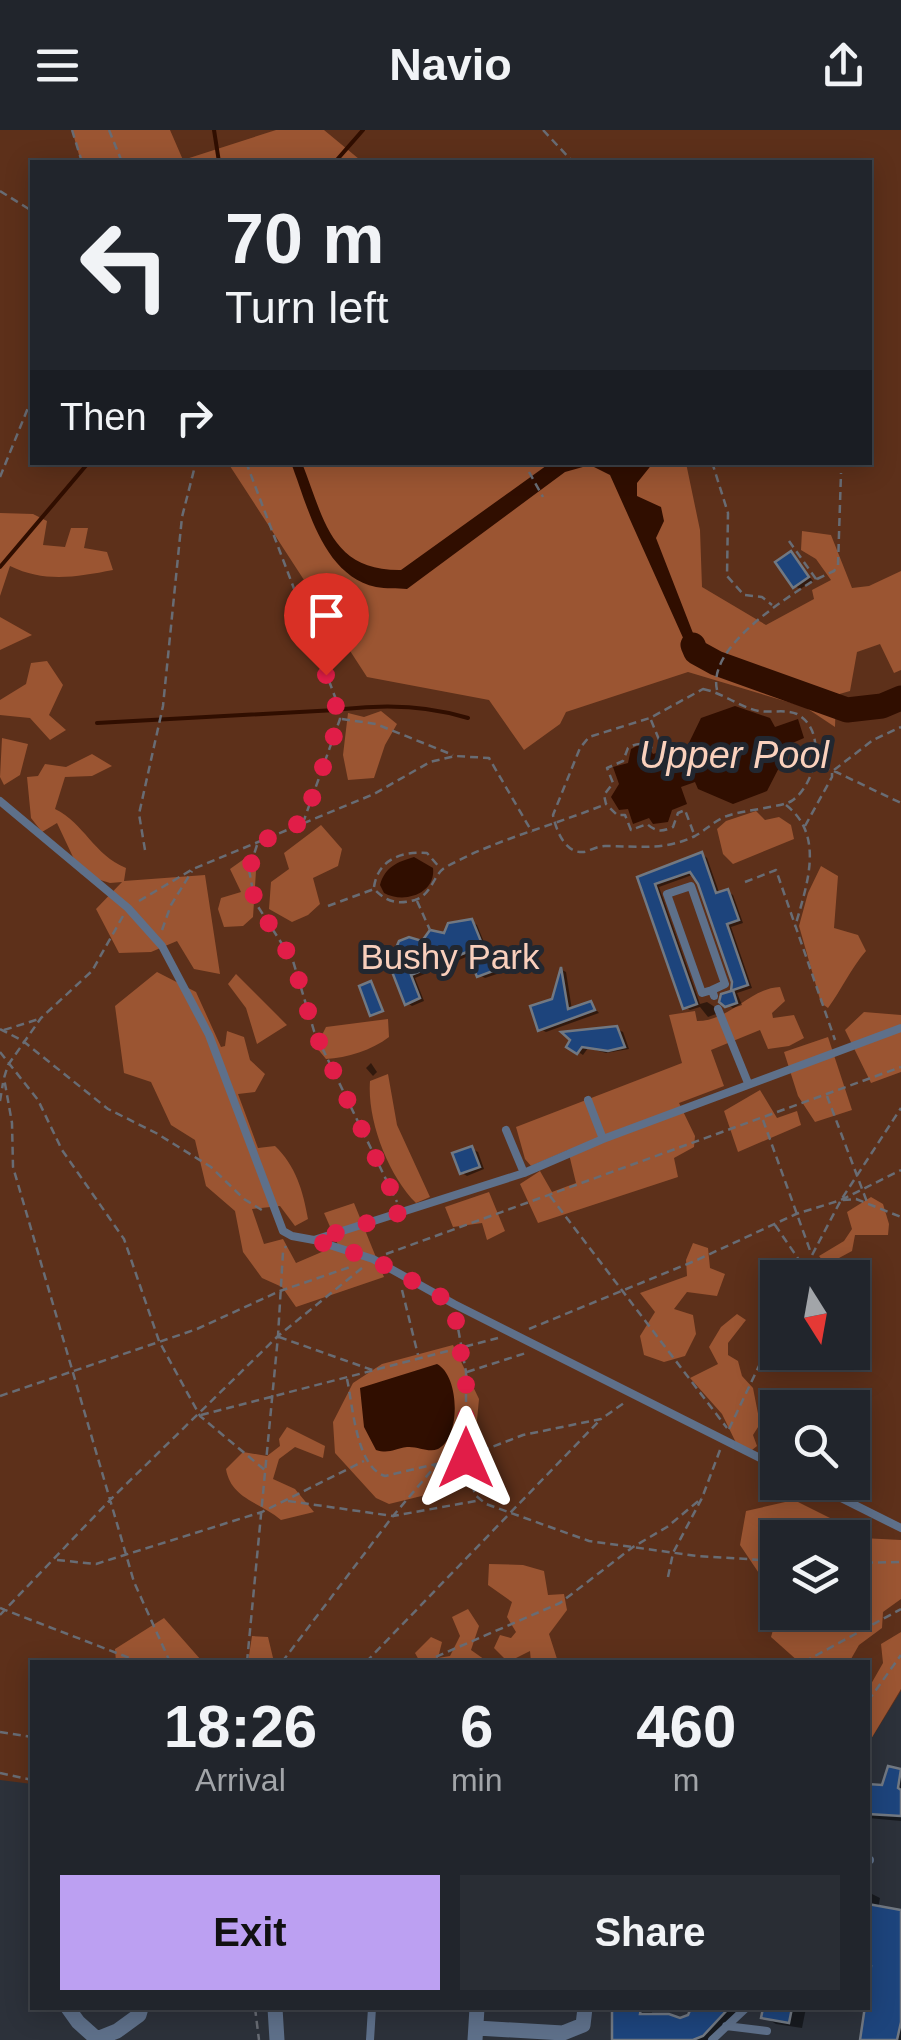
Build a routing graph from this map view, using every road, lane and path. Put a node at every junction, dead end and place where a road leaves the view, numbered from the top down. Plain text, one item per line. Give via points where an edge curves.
1 (72, 130) edge
2 (109, 130) edge
3 (543, 130) edge
4 (81, 160) edge
5 (121, 160) edge
6 (571, 160) edge
7 (0, 191) edge
8 (30, 210) edge
9 (30, 403) edge
10 (195, 465) edge
11 (247, 465) edge
12 (713, 465) edge
13 (530, 472) dead end
14 (841, 474) dead end
15 (0, 477) edge
16 (543, 497) dead end
17 (789, 542) dead end
18 (816, 580) junction
19 (774, 606) junction
20 (715, 682) junction
21 (703, 689) junction
22 (717, 692) junction
23 (650, 718) junction
24 (340, 719) junction
25 (901, 727) edge
26 (456, 756) junction
27 (815, 764) junction
28 (832, 770) junction
29 (0, 800) edge
30 (901, 803) edge
31 (606, 804) junction
32 (785, 804) junction
33 (304, 821) junction
34 (555, 825) junction
35 (805, 827) junction
36 (532, 832) junction
37 (694, 836) junction
38 (258, 843) junction
39 (144, 850) dead end
40 (192, 869) junction
41 (440, 869) junction
42 (745, 882) dead end
43 (374, 888) junction
44 (417, 899) junction
45 (328, 906) dead end
46 (128, 908) junction
47 (795, 929) junction
48 (430, 930) dead end
49 (162, 946) junction
50 (713, 993) joint
51 (718, 1009) dead end
52 (41, 1018) junction
53 (901, 1028) edge
54 (1, 1030) edge
55 (23, 1040) junction
56 (838, 1050) junction
57 (0, 1052) edge
58 (8, 1065) junction
59 (4, 1078) junction
60 (748, 1084) junction
61 (826, 1094) dead end
62 (588, 1100) dead end
63 (0, 1101) edge
64 (901, 1108) edge
65 (762, 1118) dead end
66 (506, 1130) dead end
67 (603, 1139) junction
68 (901, 1170) edge
69 (524, 1173) junction
70 (856, 1176) junction
71 (862, 1190) junction
72 (549, 1195) dead end
73 (841, 1200) junction
74 (866, 1202) junction
75 (402, 1212) junction
76 (796, 1214) junction
77 (901, 1217) edge
78 (276, 1220) junction
79 (775, 1225) junction
80 (292, 1236) junction
81 (314, 1240) junction
82 (812, 1256) junction
83 (373, 1259) junction
84 (799, 1260) edge
85 (810, 1260) edge
86 (398, 1274) junction
87 (621, 1290) junction
88 (280, 1291) junction
89 (454, 1304) junction
90 (515, 1335) junction
91 (278, 1336) junction
92 (159, 1341) junction
93 (459, 1346) junction
94 (542, 1348) junction
95 (419, 1358) junction
96 (71, 1370) junction
97 (377, 1372) junction
98 (466, 1372) junction
99 (346, 1377) junction
100 (0, 1396) edge
101 (633, 1396) junction
102 (272, 1399) junction
103 (200, 1416) junction
104 (601, 1419) junction
105 (728, 1430) dead end
106 (466, 1458) junction
107 (760, 1458) edge
108 (365, 1460) junction
109 (438, 1464) junction
110 (266, 1471) junction
111 (702, 1498) dead end
112 (286, 1500) junction
113 (481, 1500) junction
114 (844, 1500) edge
115 (262, 1512) junction
116 (512, 1513) junction
117 (393, 1516) junction
118 (901, 1528) edge
119 (633, 1547) junction
120 (126, 1554) junction
121 (53, 1559) dead end
122 (760, 1559) edge
123 (901, 1562) edge
124 (870, 1563) edge
125 (0, 1608) edge
126 (901, 1609) edge
127 (901, 1655) edge
128 (135, 1660) edge
129 (169, 1660) edge
130 (248, 1660) edge
131 (284, 1660) edge
132 (368, 1660) edge
133 (429, 1660) edge
134 (808, 1660) edge
135 (870, 1697) edge
136 (0, 1732) edge
137 (30, 1737) edge
138 (0, 1773) edge
139 (30, 1780) edge
140 (69, 2010) edge
141 (141, 2010) edge
142 (255, 2010) edge
143 (274, 2010) edge
144 (372, 2010) edge
145 (584, 2010) edge
146 (744, 2010) edge
147 (726, 2026) junction
148 (767, 2031) dead end
149 (476, 2034) edge
150 (97, 2040) edge
151 (260, 2040) edge
152 (278, 2040) edge
153 (370, 2040) edge
154 (712, 2040) edge

1 - 4 path
2 - 5 path
3 - 6 path
7 - 8 path
9 - 15 path
10 - 39 path via 182,517 164,706 139,814
11 - 24 path
12 - 19 path via 728,513 726,566 734,586
13 - 16 path
14 - 18 path via 838,565
17 - 18 path
18 - 19 path
19 - 20 path via 730,647
20 - 21 path
20 - 22 path
21 - 22 path
21 - 23 path
22 - 27 path via 757,710 793,712 805,720 816,743
23 - 31 path via 662,747 636,744 607,768 613,783
23 - 34 path via 588,738 552,815
24 - 26 path via 376,724
24 - 33 path
25 - 28 path
26 - 33 path
26 - 36 path via 489,758
27 - 28 path
27 - 32 path via 799,794
28 - 30 path
28 - 35 path
29 - 46 lane
31 - 34 path
31 - 37 path via 625,815 630,830 647,824 654,831 673,828 686,810
32 - 35 path
32 - 37 path via 725,816
33 - 38 path
34 - 36 path
34 - 37 path via 574,852 603,845 648,850
35 - 47 path via 811,867
36 - 41 path
38 - 40 path
38 - 75 path via 249,870 255,902 293,961 314,1031
40 - 46 path
40 - 49 path via 163,924
41 - 43 path via 427,853 398,855 381,866
41 - 44 path
42 - 47 path via 776,870
43 - 44 path via 398,903
43 - 45 path
44 - 48 path
46 - 49 lane
46 - 52 path via 92,972
47 - 56 path
49 - 78 lane via 208,1034
50 - 50 lane via 702,993 667,894 691,886 725,984
51 - 60 lane
52 - 54 path
52 - 55 path
53 - 56 lane
54 - 55 path
55 - 58 path
55 - 78 path via 108,1109 211,1168
56 - 60 lane
57 - 58 path
58 - 59 path
58 - 92 path via 38,1100 62,1150 124,1239
59 - 63 path
59 - 96 path via 13,1167
60 - 67 lane
61 - 70 path
62 - 67 lane
64 - 70 path
65 - 76 path
66 - 69 lane
67 - 69 lane
68 - 71 path
69 - 75 lane
70 - 71 path
70 - 73 path
71 - 73 path
71 - 74 path
72 - 87 path
73 - 74 path
73 - 76 path
73 - 82 path
74 - 77 path
75 - 81 lane
76 - 79 path
76 - 82 path
78 - 80 lane
79 - 84 path
79 - 87 path
80 - 81 lane
80 - 88 path via 282,1252
81 - 83 lane
82 - 85 path
83 - 86 lane
83 - 88 path
86 - 89 lane
86 - 95 path
87 - 90 path
87 - 105 path
88 - 91 path
88 - 92 path
89 - 90 lane
89 - 93 path
90 - 93 path
90 - 94 lane
91 - 97 path
91 - 102 path
92 - 96 path
92 - 103 path
93 - 95 path
93 - 98 path
94 - 98 path
94 - 101 lane
95 - 97 path
96 - 100 path
96 - 120 path
97 - 99 path
98 - 106 path
99 - 102 path
99 - 108 path
101 - 104 path
101 - 107 lane
102 - 103 path
102 - 110 path
103 - 110 path
104 - 106 path via 523,1435
104 - 116 path
106 - 109 path
106 - 113 path
108 - 109 path via 385,1476
108 - 112 path
109 - 117 path
110 - 115 path
111 - 119 path
112 - 115 path
112 - 117 path
113 - 116 path
113 - 117 path
114 - 118 lane
115 - 120 path
115 - 130 path
116 - 119 path via 588,1542
116 - 132 path
117 - 131 path
119 - 122 path
119 - 133 path via 560,1603
120 - 121 path via 96,1564
120 - 129 path
123 - 124 path
125 - 128 path
126 - 134 path
127 - 135 path
136 - 137 path
138 - 139 path
140 - 150 street
141 - 150 street
142 - 151 path
143 - 152 street
144 - 153 lane
145 - 149 street via 582,2026 563,2034
146 - 147 lane
147 - 148 lane
147 - 154 lane

